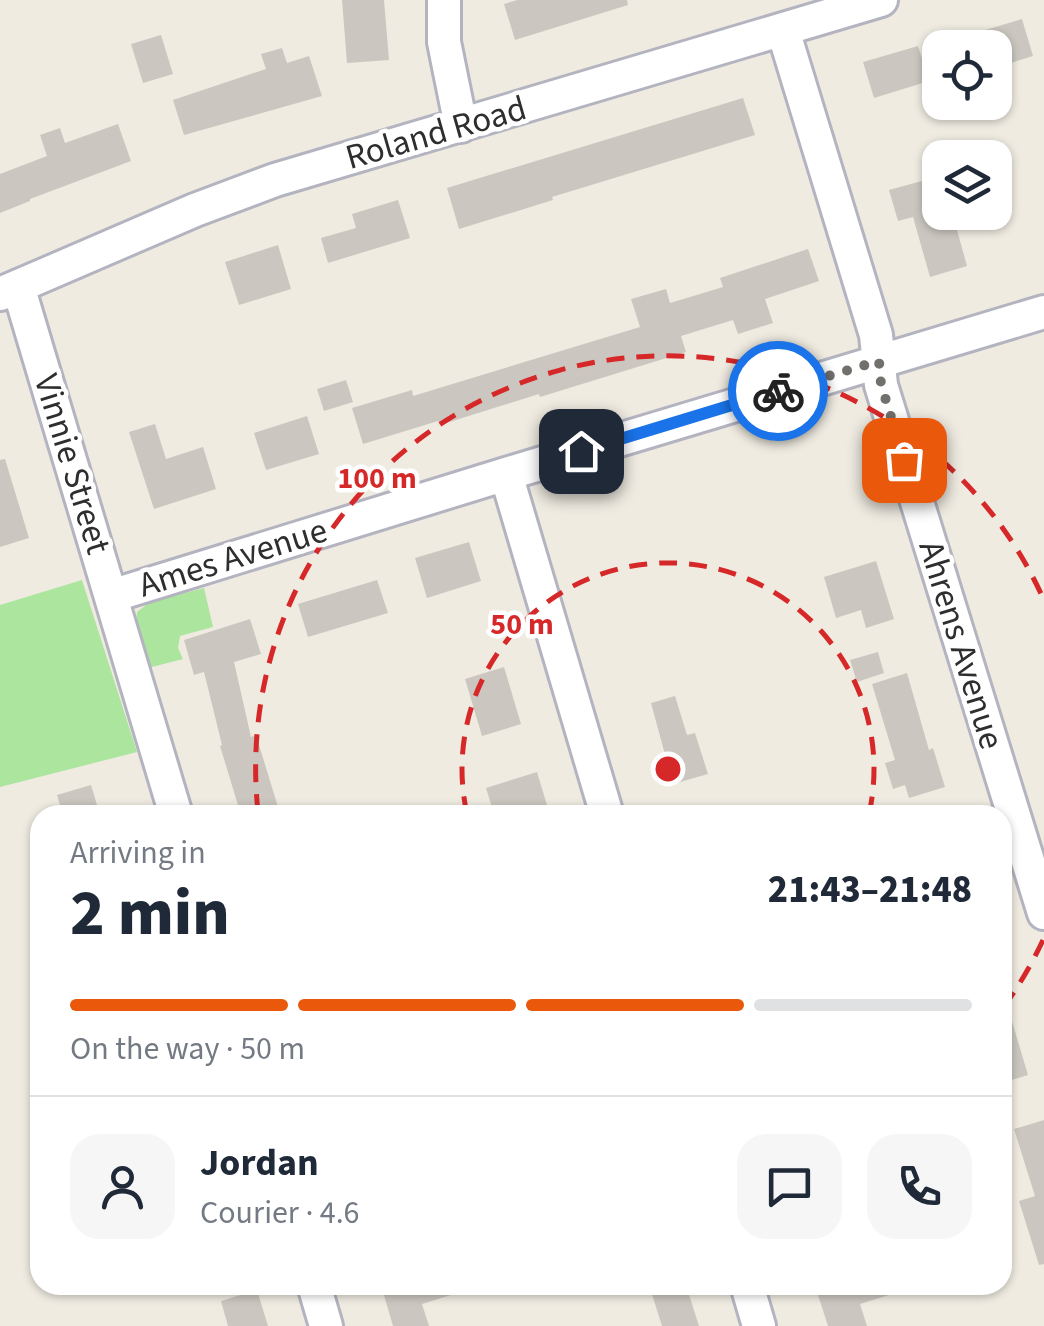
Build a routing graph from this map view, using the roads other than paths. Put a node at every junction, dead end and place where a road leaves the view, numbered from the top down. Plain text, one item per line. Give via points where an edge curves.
1 (444, 0) edge
2 (881, 0) edge
3 (782, 30) junction
4 (461, 126) junction
5 (9, 290) edge
6 (1044, 312) edge
7 (879, 361) junction
8 (506, 474) junction
9 (111, 596) junction
10 (173, 805) edge
11 (604, 805) edge
12 (1011, 805) edge
13 (1012, 809) edge
14 (1044, 913) edge
15 (317, 1295) edge
16 (749, 1295) edge
17 (326, 1326) edge
18 (759, 1326) edge

1 - 4 street via 444,42
2 - 3 street, Roland Road
3 - 4 street, Roland Road
3 - 7 street, Ahrens Avenue
4 - 5 street, Roland Road via 275,180
5 - 9 street, Vinnie Street
6 - 7 street, Ames Avenue
7 - 8 street, Ames Avenue
7 - 12 street, Ahrens Avenue
8 - 9 street, Ames Avenue
8 - 11 street
9 - 10 street, Vinnie Street
13 - 14 street, Ahrens Avenue
15 - 17 street
16 - 18 street

